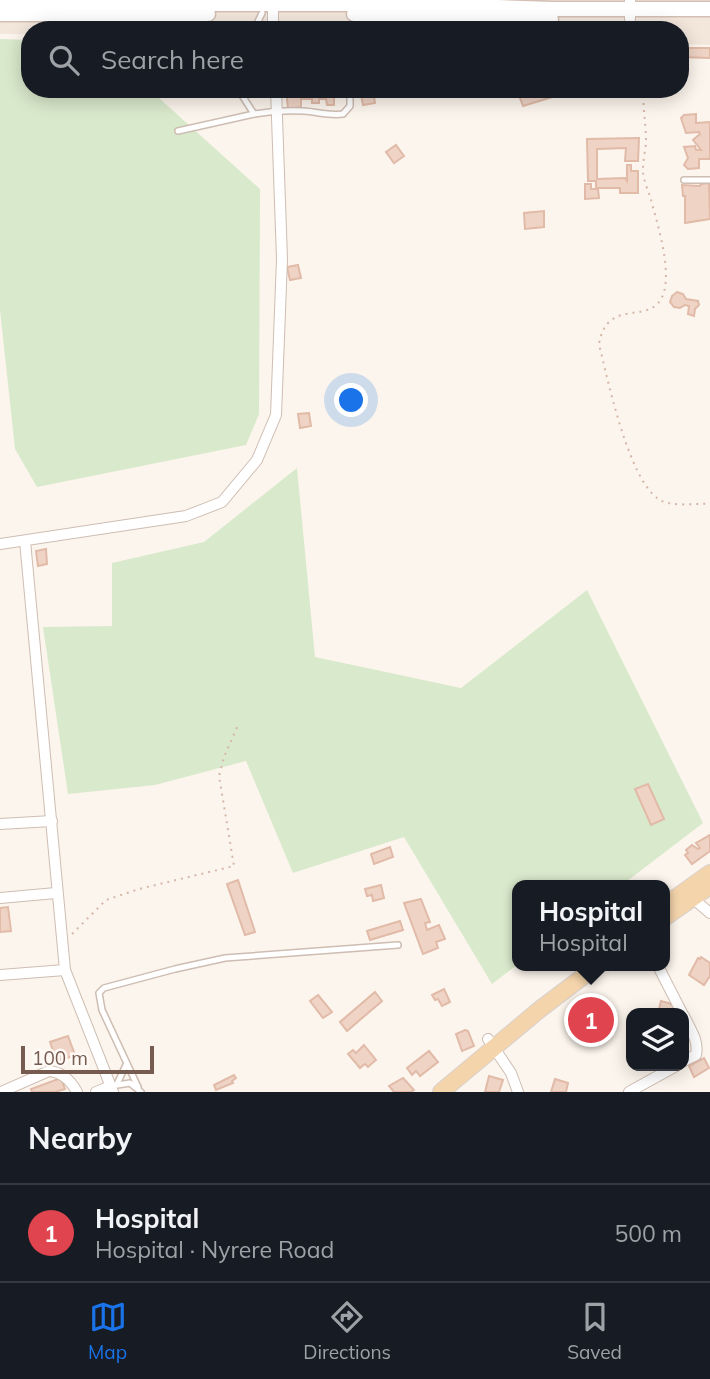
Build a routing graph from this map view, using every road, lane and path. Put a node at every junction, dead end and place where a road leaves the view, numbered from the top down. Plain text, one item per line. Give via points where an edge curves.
1 (49, 0) edge
2 (0, 1) edge
3 (125, 2) edge
4 (197, 2) edge
5 (479, 3) edge
6 (553, 5) edge
7 (413, 7) edge
8 (270, 8) edge
9 (630, 9) edge
10 (707, 9) edge
11 (0, 14) edge
12 (179, 14) junction
13 (180, 21) edge
14 (657, 21) edge
15 (244, 98) edge
16 (276, 98) edge
17 (349, 98) edge
18 (644, 98) edge
19 (276, 110) junction
20 (254, 114) junction
21 (178, 131) dead end
22 (684, 180) dead end
23 (710, 180) edge
24 (710, 504) edge
25 (25, 541) junction
26 (0, 544) edge
27 (239, 723) dead end
28 (52, 821) junction
29 (0, 824) edge
30 (710, 873) edge
31 (710, 887) edge
32 (57, 893) junction
33 (689, 895) junction
34 (0, 898) edge
35 (670, 903) edge
36 (670, 912) edge
37 (710, 913) edge
38 (398, 945) dead end
39 (62, 946) junction
40 (65, 970) junction
41 (574, 971) edge
42 (590, 971) edge
43 (661, 971) edge
44 (0, 975) edge
45 (679, 1008) edge
46 (689, 1027) edge
47 (491, 1043) junction
48 (689, 1058) edge
49 (127, 1065) junction
50 (667, 1071) edge
51 (114, 1087) edge
52 (440, 1089) edge
53 (139, 1090) edge
54 (1, 1092) edge
55 (77, 1092) edge
56 (96, 1092) edge
57 (518, 1092) edge
58 (629, 1092) edge

1 - 2 main road
1 - 3 main road
3 - 4 main road
4 - 8 main road
5 - 6 main road
5 - 7 main road
6 - 9 main road
7 - 8 main road
7 - 9 main road
8 - 12 main road
9 - 10 main road
10 - 14 main road
11 - 12 main road
12 - 13 lane
15 - 20 lane
16 - 19 street
17 - 19 lane via 343,114
18 - 24 path via 643,172 666,280 663,295 655,304 645,311 613,317 601,329 598,344 631,459 650,490 667,503
19 - 20 lane
19 - 25 street via 282,260 276,415 257,460 222,502 186,516
20 - 21 lane
22 - 23 lane
25 - 26 street
25 - 28 street
27 - 39 path via 219,776 234,866 106,900
28 - 29 street
28 - 32 street
30 - 33 main road
31 - 33 main road
32 - 34 street
32 - 39 street
33 - 35 main road
33 - 36 main road
33 - 37 street
38 - 49 lane via 225,958 104,988 100,1002
39 - 40 street
40 - 44 street
40 - 51 street
41 - 47 main road
42 - 47 main road
43 - 45 street
46 - 48 street via 697,1048
47 - 52 main road
47 - 57 street
49 - 51 lane
49 - 53 lane
50 - 58 street
51 - 53 lane via 130,1083
51 - 56 street
54 - 55 street via 57,1072

